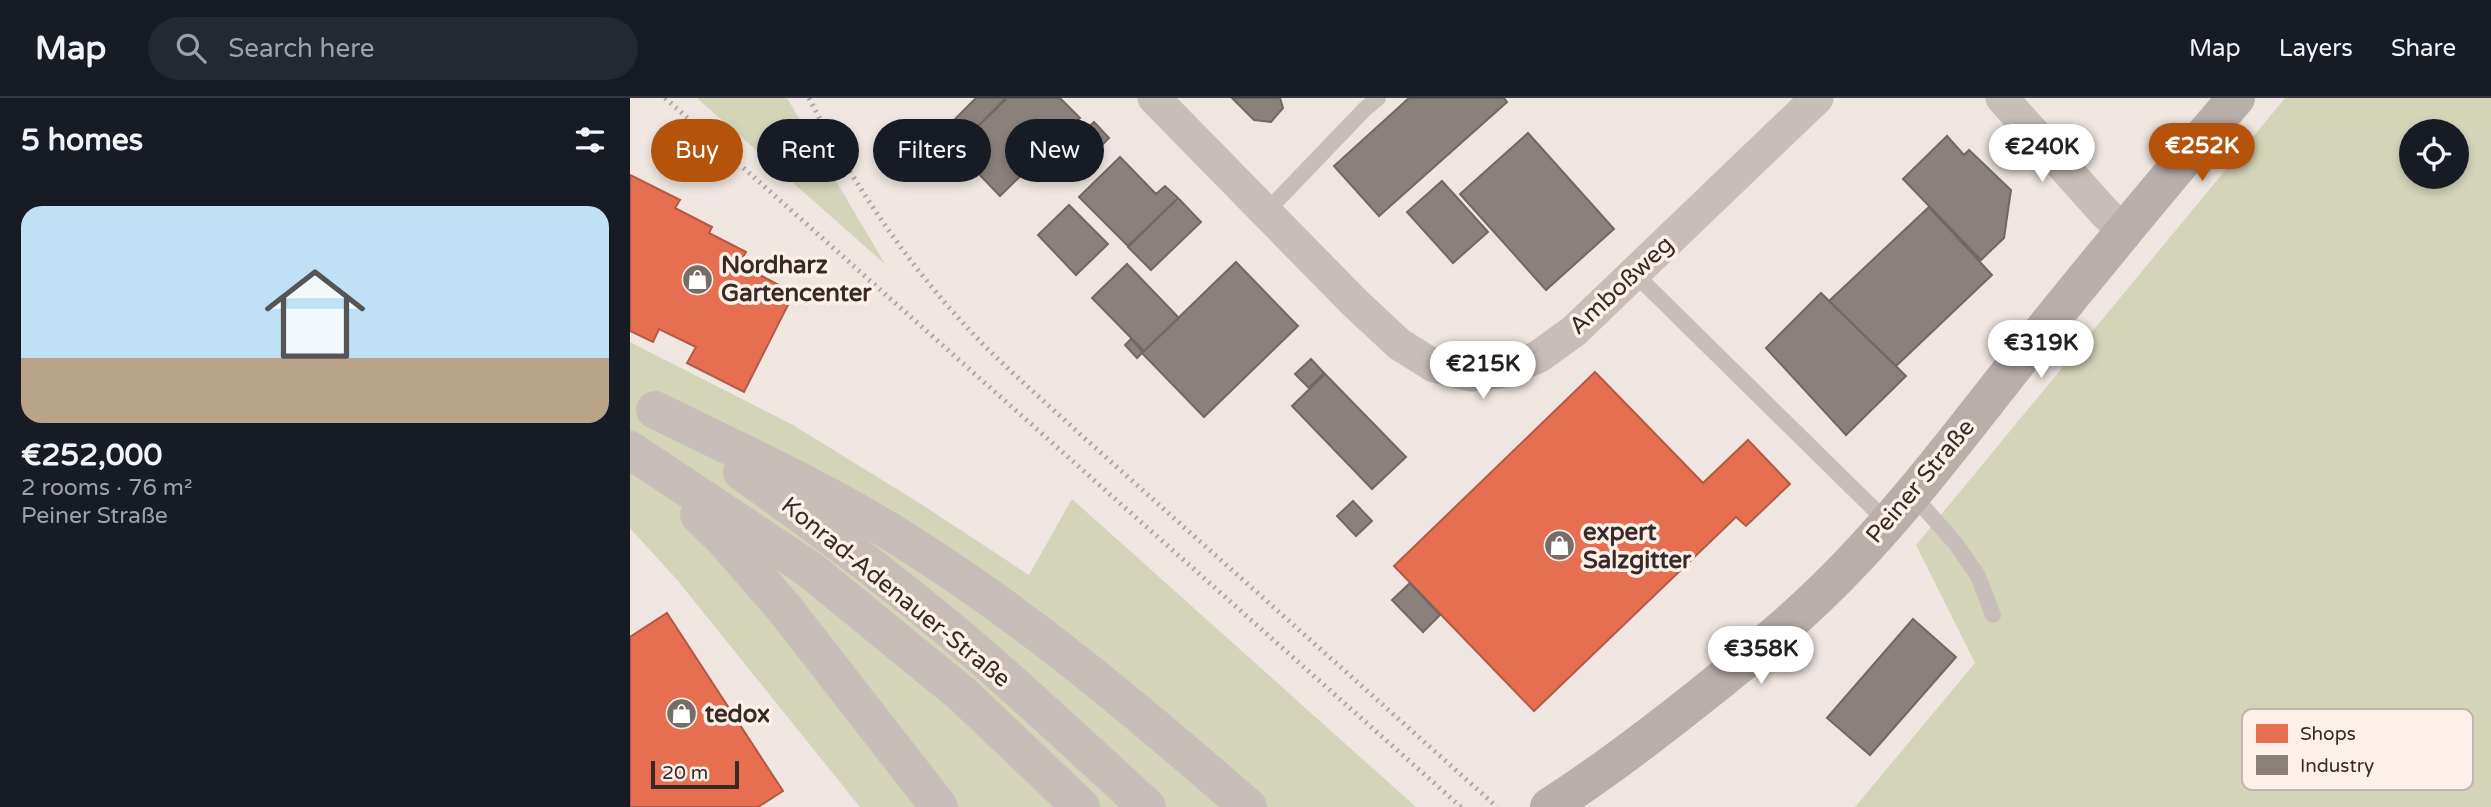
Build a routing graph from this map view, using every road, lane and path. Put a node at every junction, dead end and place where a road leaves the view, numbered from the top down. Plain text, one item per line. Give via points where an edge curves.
1 (1154, 98) edge
2 (1378, 98) edge
3 (1817, 98) edge
4 (2002, 98) edge
5 (2236, 98) edge
6 (1266, 212) junction
7 (2123, 230) junction
8 (1634, 273) junction
9 (643, 404) edge
10 (630, 451) edge
11 (1912, 494) junction
12 (1887, 522) junction
13 (1993, 615) dead end
14 (939, 807) edge
15 (1081, 807) edge
16 (1147, 807) edge
17 (1248, 807) edge
18 (1549, 807) edge

1 - 6 street, Amboßweg
2 - 6 lane
3 - 8 street, Amboßweg
4 - 7 street
5 - 7 main road, Peiner Straße
6 - 8 street, Amboßweg via 1399,344 1434,366 1470,375 1500,372 1538,357 1574,331
7 - 11 main road, Peiner Straße
8 - 12 lane
9 - 16 street, Konrad-Adenauer-Straße via 806,517 907,595
9 - 17 street via 802,480 965,580 1058,646
10 - 14 street via 723,538 784,608
10 - 15 street, Konrad-Adenauer-Straße via 849,600 962,694
11 - 12 main road, Peiner Straße
11 - 13 lane via 1978,576
12 - 18 main road, Peiner Straße via 1800,614 1747,659 1658,730

